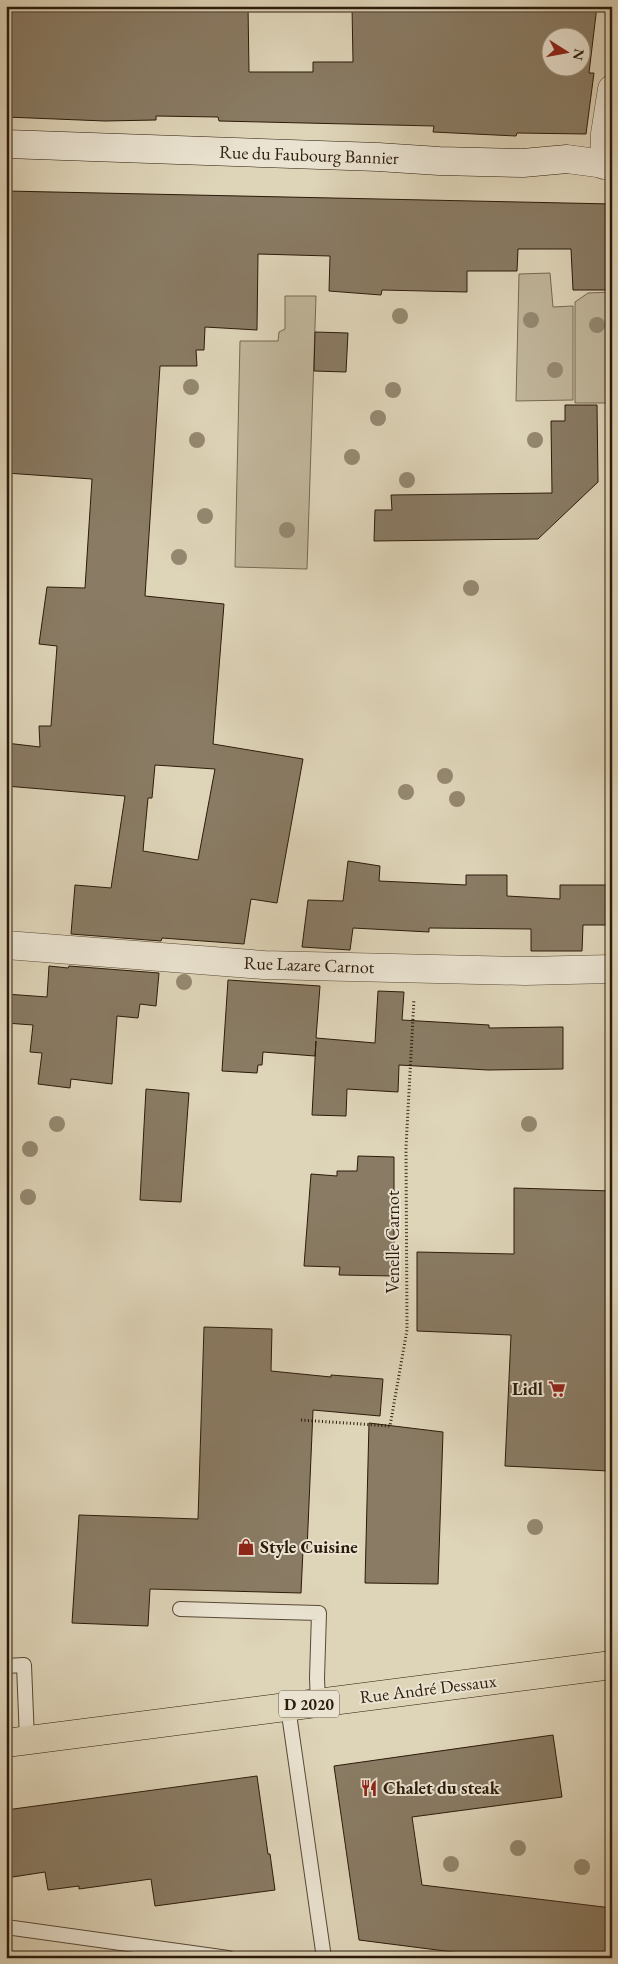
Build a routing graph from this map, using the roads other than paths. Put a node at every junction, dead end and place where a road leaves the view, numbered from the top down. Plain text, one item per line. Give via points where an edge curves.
1 (612, 89) edge
2 (6, 144) edge
3 (608, 165) edge
4 (6, 945) edge
5 (612, 969) edge
6 (180, 1609) dead end
7 (612, 1665) edge
8 (6, 1666) edge
9 (318, 1703) junction
10 (288, 1706) junction
11 (17, 1741) edge
12 (6, 1927) edge
13 (228, 1958) edge
14 (324, 1958) edge

1 - 3 street via 605,134
2 - 3 street, Rue du Faubourg Bannier via 439,162 523,163 567,159
4 - 5 street, Rue Lazare Carnot via 264,965 525,971
6 - 9 lane via 319,1613
7 - 9 main road, Rue André Dessaux / D 2020
8 - 11 lane via 24,1665
9 - 10 main road, Rue André Dessaux / D 2020
10 - 11 main road, Rue André Dessaux / D 2020
10 - 14 lane
12 - 13 lane

